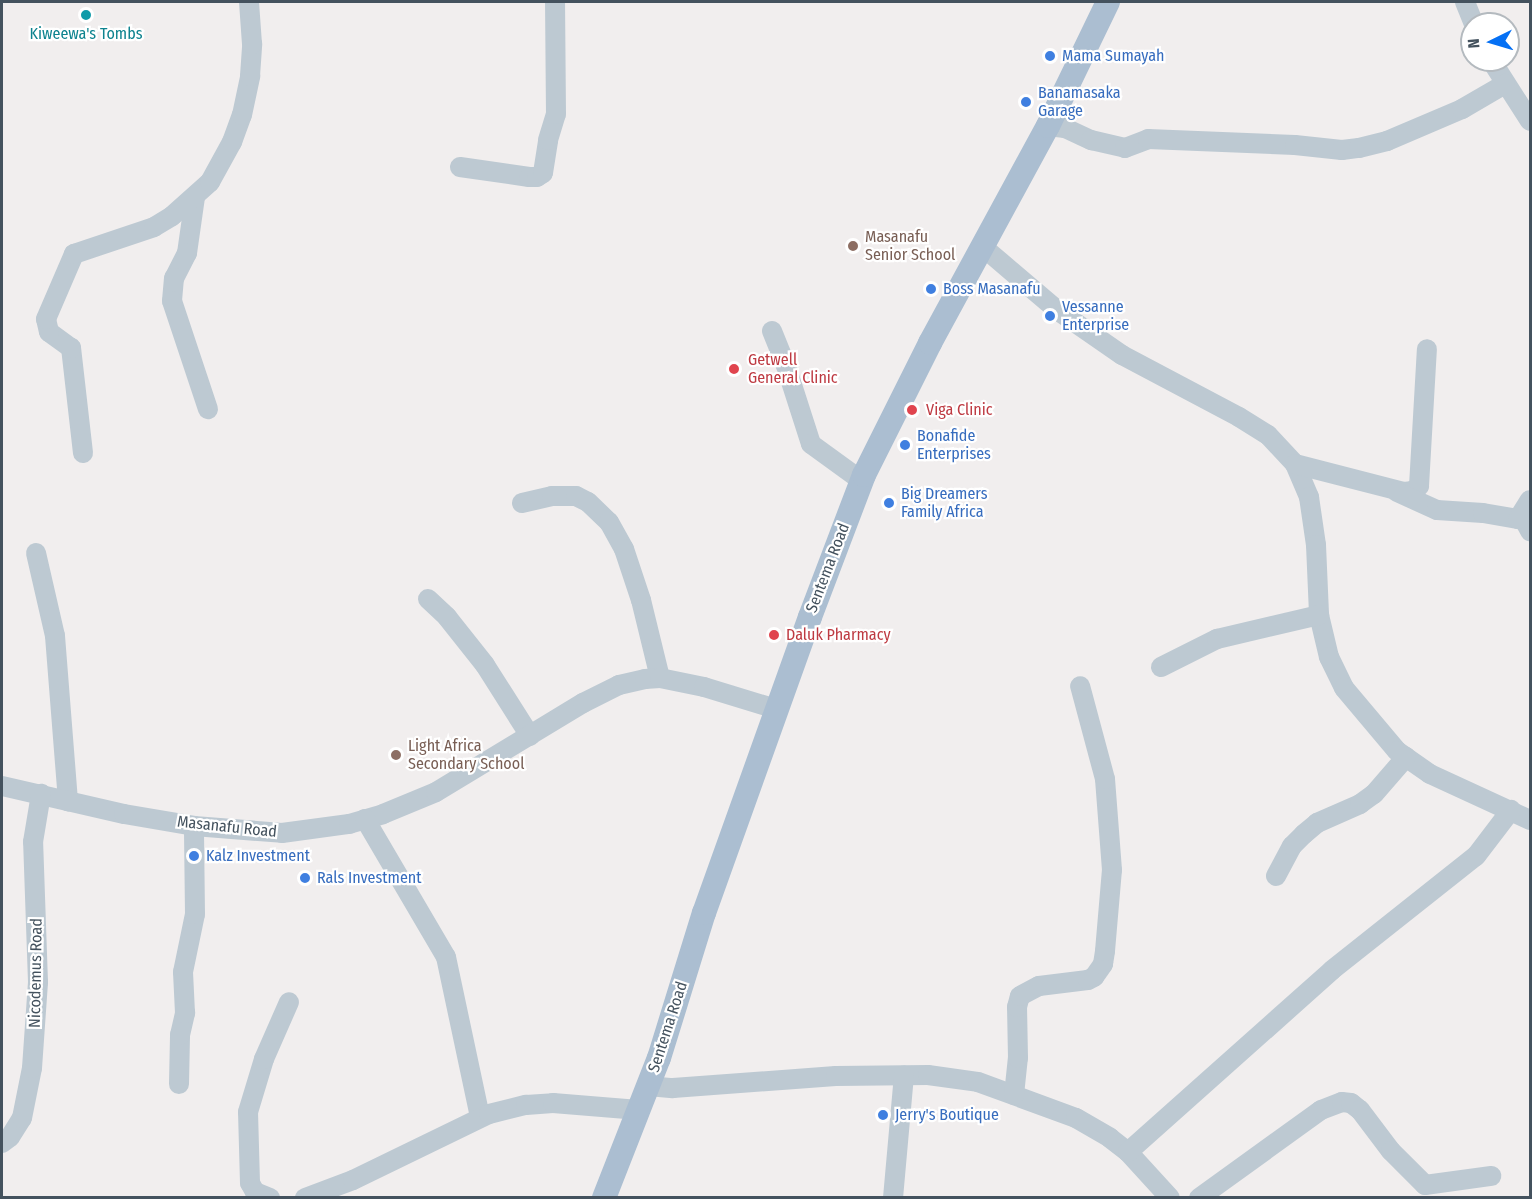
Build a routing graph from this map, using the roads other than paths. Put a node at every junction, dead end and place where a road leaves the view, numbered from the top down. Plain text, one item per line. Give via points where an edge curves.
1 (249, 2) edge
2 (555, 2) edge
3 (1108, 2) edge
4 (1498, 72) edge
5 (1504, 84) junction
6 (1530, 120) edge
7 (1048, 126) junction
8 (460, 167) dead end
9 (195, 197) junction
10 (983, 247) junction
11 (772, 331) dead end
12 (1427, 349) dead end
13 (208, 409) dead end
14 (83, 453) dead end
15 (1295, 464) junction
16 (862, 481) junction
17 (1390, 489) junction
18 (1530, 500) edge
19 (522, 503) dead end
20 (1524, 525) edge
21 (36, 553) dead end
22 (428, 599) dead end
23 (1318, 615) junction
24 (1161, 667) dead end
25 (660, 678) junction
26 (1080, 686) dead end
27 (776, 709) junction
28 (530, 736) junction
29 (1406, 757) junction
30 (2, 786) edge
31 (41, 794) junction
32 (68, 801) junction
33 (1510, 810) junction
34 (365, 819) junction
35 (1530, 820) edge
36 (194, 826) junction
37 (1276, 876) dead end
38 (289, 1002) dead end
39 (904, 1076) junction
40 (179, 1084) dead end
41 (648, 1086) junction
42 (1014, 1095) junction
43 (639, 1110) junction
44 (480, 1118) junction
45 (2, 1143) edge
46 (1128, 1152) junction
47 (1491, 1176) dead end
48 (270, 1197) edge
49 (305, 1197) edge
50 (604, 1197) edge
51 (892, 1197) edge
52 (1170, 1197) edge
53 (1199, 1197) edge

1 - 9 street via 251,55 242,115 223,161
2 - 8 street via 556,114 543,173 529,177
3 - 7 main road, Sentema Road
4 - 5 street
5 - 6 street
5 - 7 street via 1462,109 1387,141 1342,150 1148,139 1125,148
7 - 10 main road, Sentema Road
9 - 13 street via 187,253 174,278 172,301
9 - 14 street via 154,226 74,254 46,320 49,332 71,348
10 - 15 street via 1075,323 1122,355 1268,435
10 - 16 main road, Sentema Road
11 - 16 street via 811,444
12 - 17 street via 1422,480 1413,491
15 - 17 street
15 - 23 street via 1311,507
16 - 27 main road, Sentema Road
17 - 20 street via 1437,510 1483,513
18 - 20 street
19 - 25 street via 552,496 576,496 609,522 624,549 641,600
21 - 32 street via 55,636
22 - 28 street via 485,665
23 - 24 street via 1217,639
23 - 29 street via 1329,657 1344,688
25 - 27 street, Masanafu Road
25 - 28 street, Masanafu Road via 619,685
26 - 42 street via 1105,779 1109,822 1112,870 1103,964 1094,977 1039,986 1020,996
27 - 41 main road, Sentema Road
28 - 34 street, Masanafu Road via 436,792
29 - 33 street via 1430,774
29 - 37 street via 1374,794 1317,823 1304,834 1292,846
30 - 31 street, Masanafu Road
31 - 32 street, Masanafu Road
31 - 45 street, Nicodemus Road via 33,842 38,982 32,1068 22,1118
32 - 36 street, Masanafu Road
33 - 35 street
33 - 46 street via 1476,856 1332,970
34 - 36 street, Masanafu Road via 282,833
34 - 44 street via 446,957
36 - 40 street via 195,914 183,972 185,1013 180,1035
38 - 48 street via 264,1059 248,1112 250,1184 255,1192
39 - 41 street
39 - 42 street via 952,1077
39 - 51 street
41 - 43 main road, Sentema Road
42 - 46 street via 1076,1118
43 - 44 street via 553,1103 526,1105
43 - 50 main road, Sentema Road
44 - 49 street via 353,1180
46 - 52 street
47 - 53 street via 1425,1185 1390,1151 1360,1110 1342,1102 1321,1110

